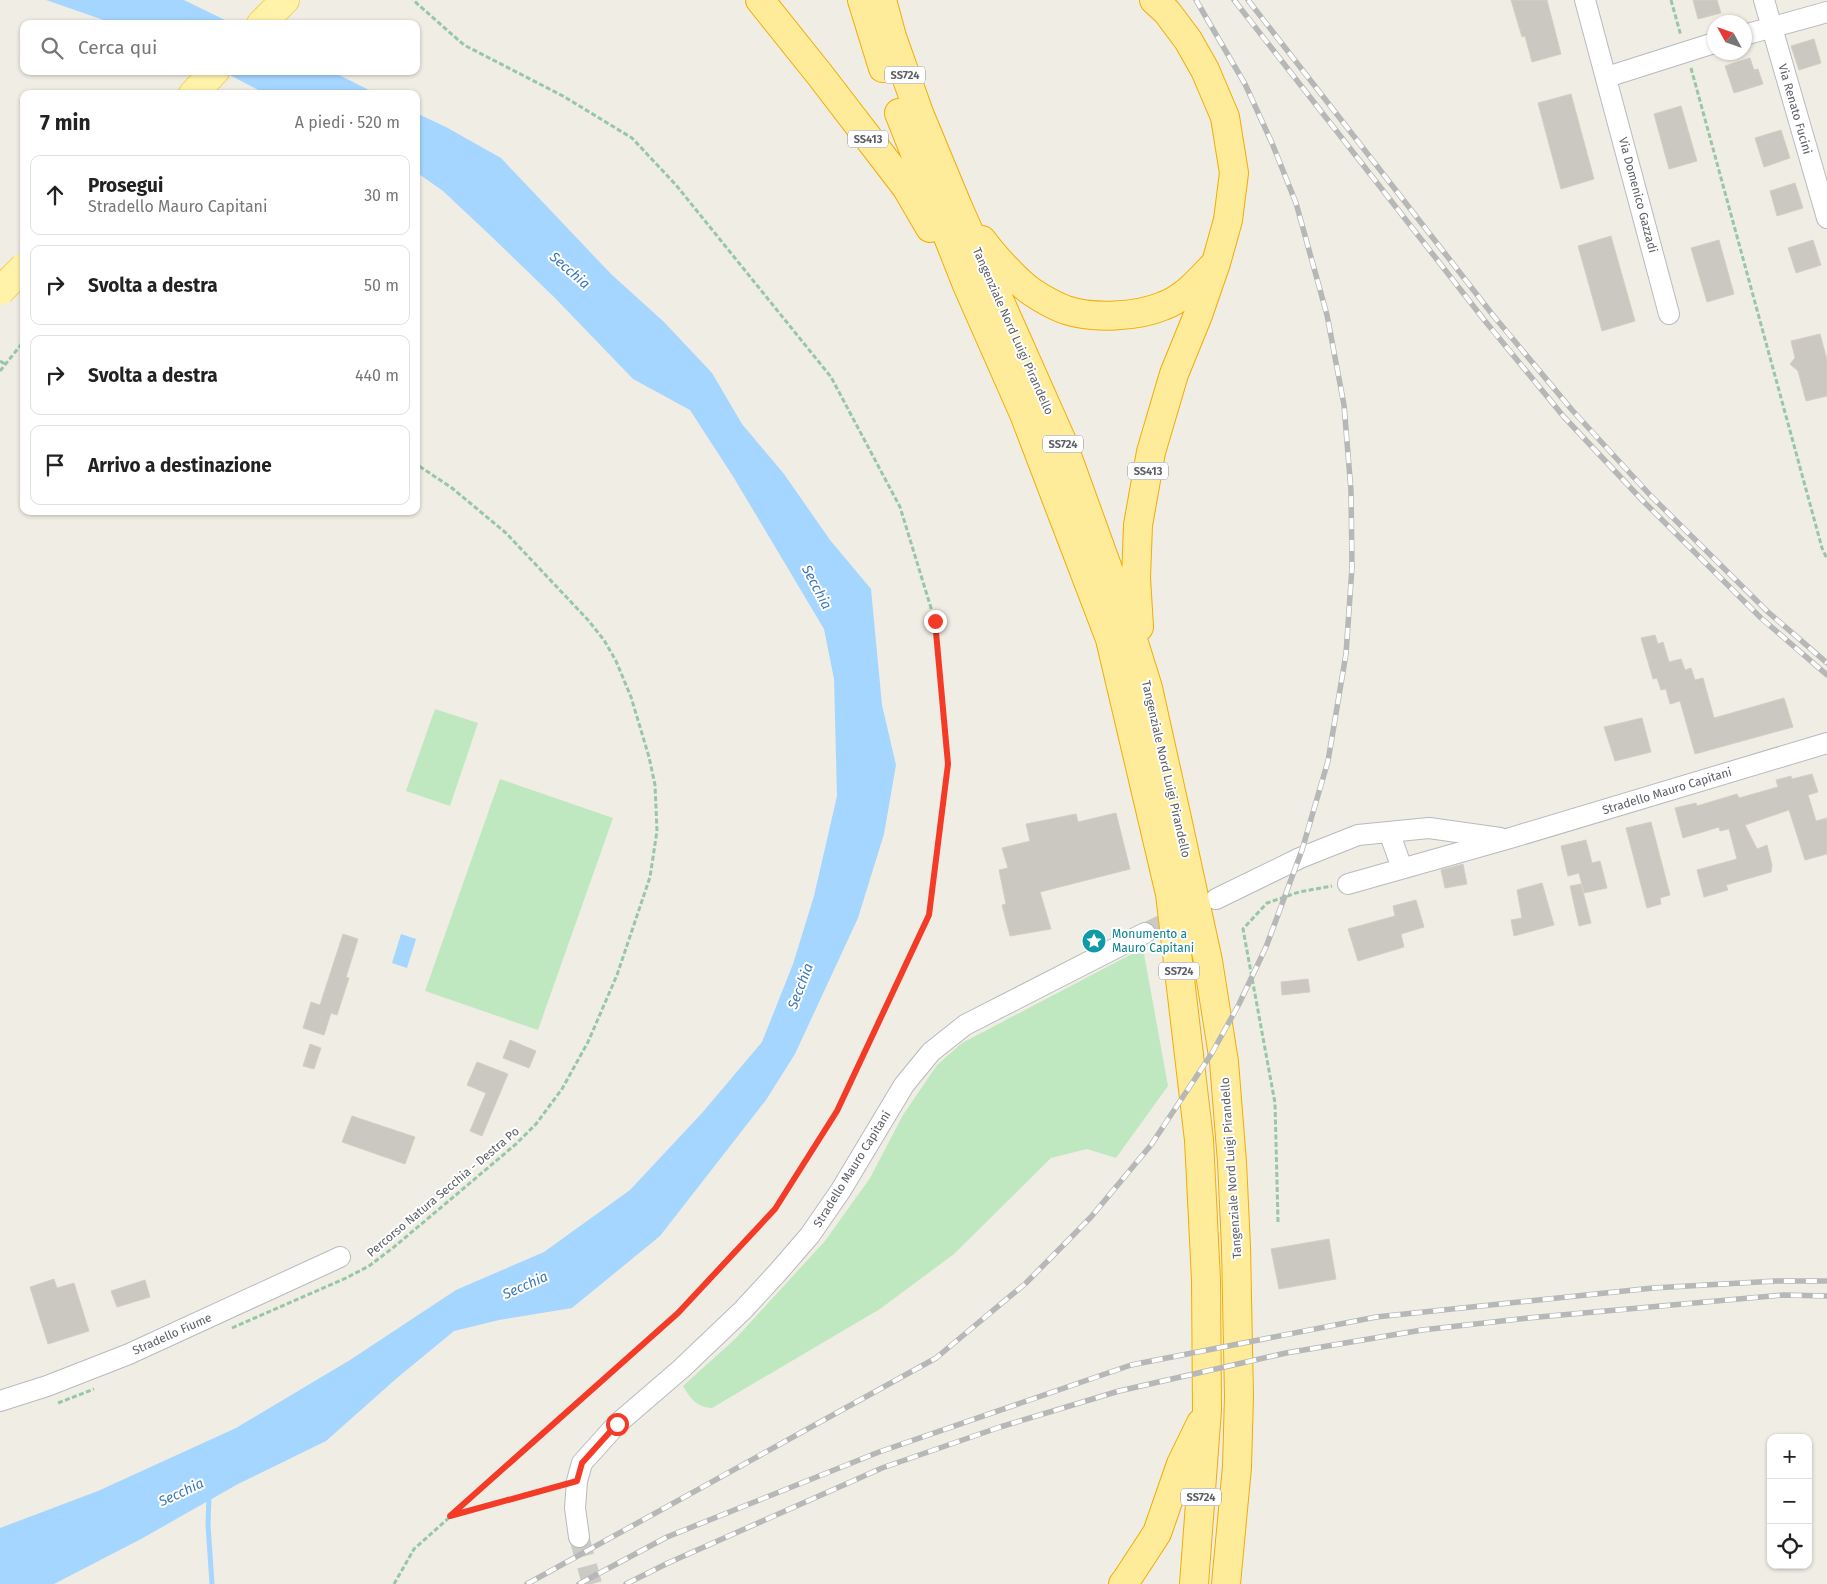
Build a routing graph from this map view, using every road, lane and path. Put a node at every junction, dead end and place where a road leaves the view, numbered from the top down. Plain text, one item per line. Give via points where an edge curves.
1 (285, 0) edge
2 (413, 0) edge
3 (760, 0) edge
4 (862, 0) edge
5 (882, 0) edge
6 (1154, 0) edge
7 (1585, 0) edge
8 (1671, 0) edge
9 (1764, 0) edge
10 (1827, 12) edge
11 (265, 20) edge
12 (1772, 27) junction
13 (1752, 33) edge
14 (883, 40) junction
15 (1707, 45) edge
16 (1686, 51) junction
17 (211, 75) edge
18 (1607, 76) junction
19 (197, 90) edge
20 (1822, 180) edge
21 (958, 207) junction
22 (1827, 218) edge
23 (1216, 263) junction
24 (20, 271) edge
25 (967, 286) junction
26 (0, 291) edge
27 (1669, 314) dead end
28 (20, 346) edge
29 (0, 361) edge
30 (5, 364) junction
31 (0, 371) edge
32 (420, 467) edge
33 (1827, 559) edge
34 (1148, 688) junction
35 (1827, 743) edge
36 (1389, 832) junction
37 (1507, 839) junction
38 (1402, 868) junction
39 (1348, 884) joint
40 (1216, 898) dead end
41 (1145, 933) tunnel mouth
42 (1278, 1222) dead end
43 (340, 1257) dead end
44 (231, 1329) dead end
45 (98, 1387) dead end
46 (0, 1401) edge
47 (53, 1404) dead end
48 (1207, 1410) junction
49 (577, 1481) junction
50 (450, 1516) junction
51 (580, 1537) tunnel mouth
52 (394, 1584) edge
53 (1123, 1584) edge
54 (1194, 1584) edge
55 (1226, 1584) edge

1 - 11 main road
2 - 50 path via 464,45 563,96 632,138 676,185 831,377 900,507 935,621 948,764 929,915 837,1111 775,1209 678,1313
3 - 25 highway, SS413 via 906,187
4 - 14 highway, Tangenziale Nord Luigi Pirandello / SS724
5 - 14 highway, Tangenziale Nord Luigi Pirandello / SS724
6 - 23 highway, SS413 via 1188,40 1225,117 1234,173 1228,220
7 - 18 street, Via Domenico Gazzadi
8 - 16 path
9 - 12 street, Via Renato Fucini
10 - 12 street
12 - 13 street
12 - 20 street, Via Renato Fucini
14 - 21 highway, Tangenziale Nord Luigi Pirandello / SS724 via 919,113
14 - 25 highway, Tangenziale Nord Luigi Pirandello / SS724 via 901,119
15 - 16 street
16 - 18 street
16 - 33 path
17 - 19 main road
18 - 27 street, Via Domenico Gazzadi
20 - 22 street, Via Renato Fucini
21 - 23 highway, SS413 via 992,254 1031,292 1066,310 1104,316 1135,314 1164,306 1194,287
21 - 34 highway, Tangenziale Nord Luigi Pirandello / SS724 via 1061,439
23 - 34 highway, SS413 via 1174,374 1152,452 1138,525 1137,614
24 - 26 main road, bridge
25 - 48 highway, Tangenziale Nord Luigi Pirandello / SS724 via 1024,414 1110,639 1170,894 1199,1140 1206,1280
28 - 30 path
29 - 30 path
30 - 31 path
32 - 44 path, Percorso Natura Secchia - Destra Po via 506,532 604,640 631,697 655,785 657,831 650,877 617,975 588,1042 562,1089 536,1124 458,1194 368,1266
34 - 55 highway, Tangenziale Nord Luigi Pirandello / SS724 via 1208,961 1224,1062 1236,1247 1239,1396 1237,1467
35 - 37 street, Stradello Mauro Capitani
36 - 37 street, Stradello Mauro Capitani via 1429,828
36 - 38 street
36 - 40 street, Stradello Mauro Capitani via 1358,835
37 - 38 street, Stradello Mauro Capitani
38 - 39 street, Stradello Mauro Capitani
39 - 42 path via 1299,892 1267,903 1243,929 1276,1103
41 - 49 street, Stradello Mauro Capitani via 964,1025 931,1052 904,1085 810,1235 743,1310 617,1424 582,1463
43 - 46 street, Stradello Fiume via 129,1354
45 - 47 path
48 - 53 highway via 1181,1464 1156,1533
48 - 54 highway, Tangenziale Nord Luigi Pirandello / SS724
49 - 50 path
49 - 51 street, Stradello Mauro Capitani via 575,1508
50 - 52 path via 414,1549

